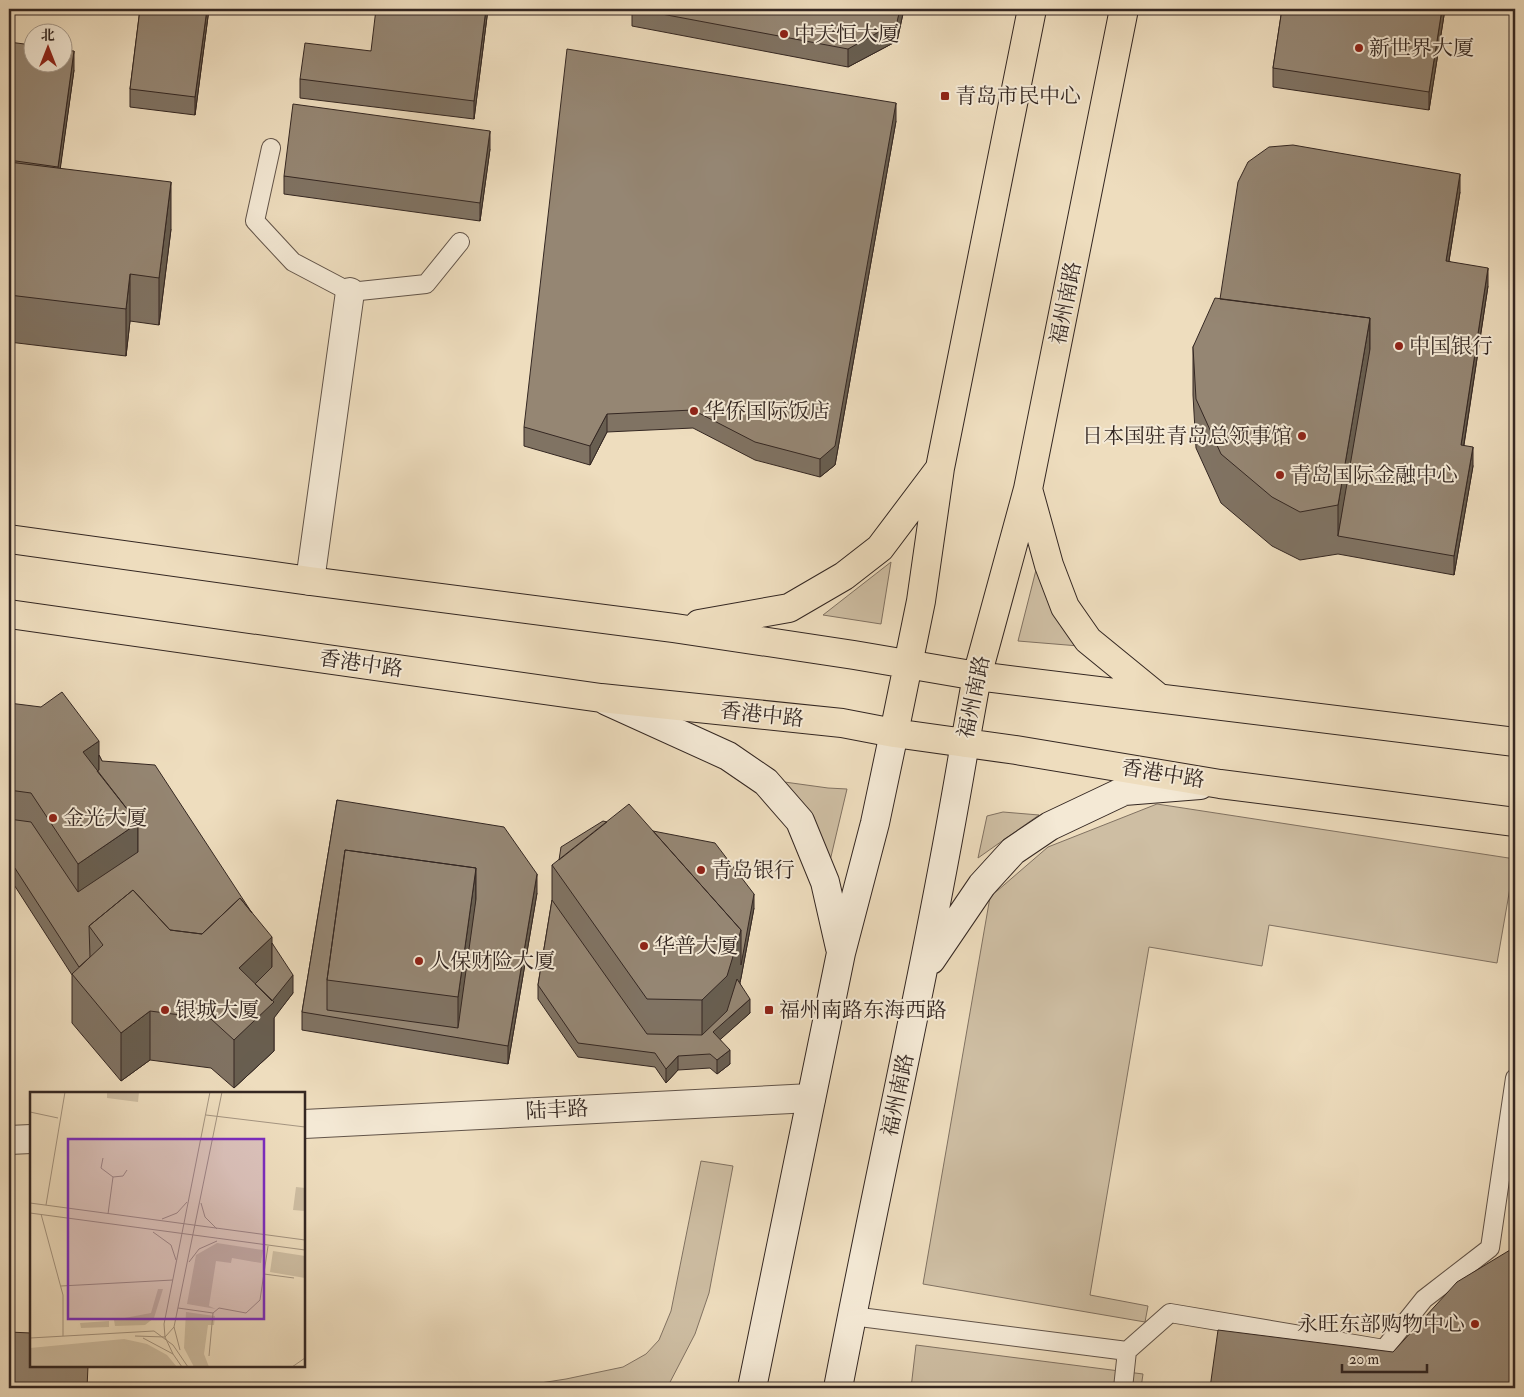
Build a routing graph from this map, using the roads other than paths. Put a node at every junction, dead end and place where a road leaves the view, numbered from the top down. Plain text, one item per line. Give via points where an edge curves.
1 (1032, 9) edge
2 (1124, 9) edge
3 (271, 148) dead end
4 (460, 242) dead end
5 (350, 292) junction
6 (940, 468) junction
7 (1028, 489) junction
8 (9, 539) edge
9 (310, 581) junction
10 (9, 614) edge
11 (674, 628) junction
12 (908, 665) junction
13 (977, 676) junction
14 (601, 698) junction
15 (1159, 698) junction
16 (894, 733) junction
17 (1515, 742) edge
18 (965, 743) junction
19 (1220, 784) junction
20 (1515, 822) edge
21 (841, 953) junction
22 (924, 972) junction
23 (1515, 1078) edge
24 (811, 1098) junction
25 (305, 1124) edge
26 (30, 1139) edge
27 (9, 1140) edge
28 (852, 1316) junction
29 (1127, 1351) junction
30 (752, 1388) edge
31 (838, 1388) edge
32 (1123, 1388) edge

1 - 6 main road
2 - 7 main road, 福州南路
3 - 5 lane via 255,221 293,262
4 - 5 lane via 426,284
5 - 9 main road
6 - 11 main road via 880,548 844,576 789,608
6 - 12 main road
7 - 13 main road, 福州南路
7 - 15 main road via 1049,565 1065,607 1088,640
8 - 9 main road
9 - 11 main road
10 - 14 main road, 香港中路
11 - 12 main road
12 - 13 main road
12 - 16 main road
13 - 15 main road
13 - 18 main road, 福州南路
14 - 16 main road, 香港中路 via 842,723
14 - 21 main road via 728,756 766,782 800,821 825,882
15 - 17 main road
16 - 18 main road, 香港中路
16 - 21 main road
18 - 19 main road, 香港中路
18 - 22 main road, 福州南路
19 - 20 main road, 香港中路
19 - 22 main road via 1124,791 1050,826 1013,851 982,885
21 - 24 main road
22 - 28 main road, 福州南路
23 - 29 lane via 1490,1248 1424,1298 1384,1349 1170,1313
24 - 25 main road, 陆丰路
24 - 30 main road
26 - 27 main road
28 - 29 lane
28 - 31 main road, 福州南路
29 - 32 lane

